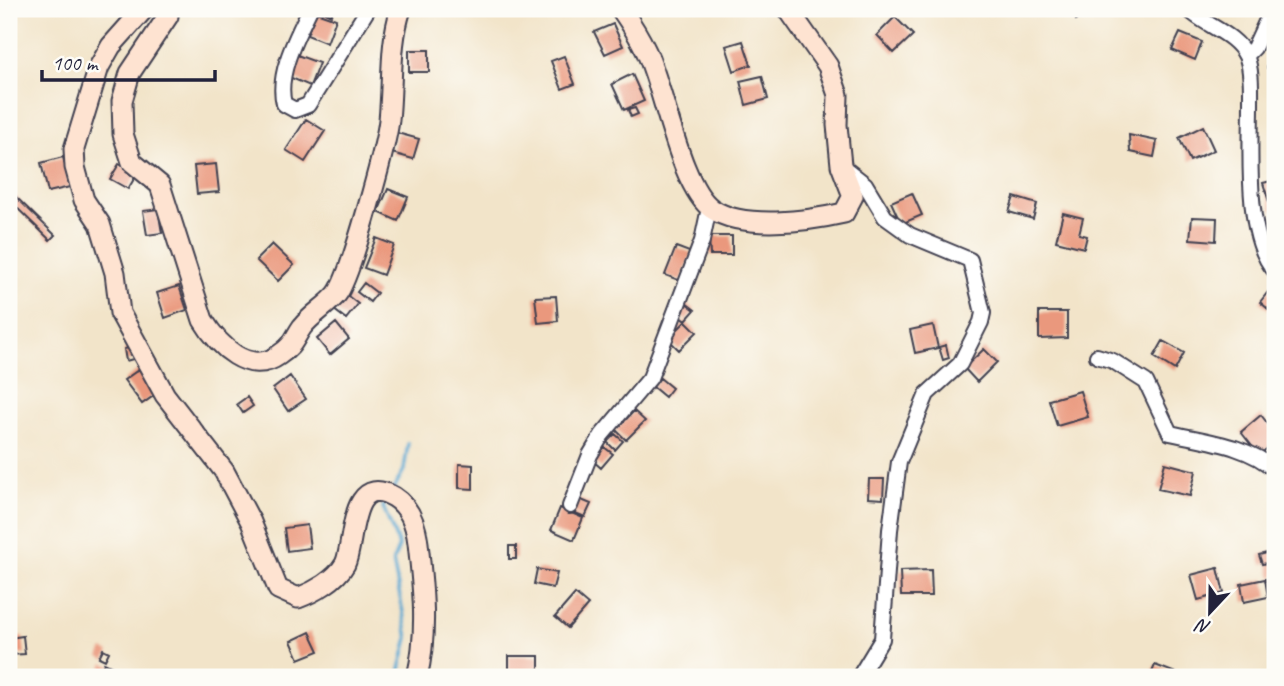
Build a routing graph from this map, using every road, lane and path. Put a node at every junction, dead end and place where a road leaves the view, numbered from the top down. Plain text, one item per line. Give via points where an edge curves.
1 (144, 9) edge
2 (165, 9) edge
3 (310, 9) edge
4 (368, 9) edge
5 (401, 9) edge
6 (621, 9) edge
7 (788, 9) edge
8 (1188, 9) edge
9 (1272, 9) edge
10 (1246, 56) junction
11 (841, 165) junction
12 (709, 208) junction
13 (1275, 271) edge
14 (1097, 356) dead end
15 (1275, 470) edge
16 (570, 506) dead end
17 (417, 677) edge
18 (859, 677) edge

1 - 17 street via 99,67 74,149 84,200 100,224 115,273 120,313 165,395 225,471 278,589 298,598 344,566 353,514 367,496 388,494 404,506 416,528 420,566 425,646
2 - 5 street via 168,16 130,73 122,101 123,134 132,162 160,185 204,320 215,340 251,362 270,362 295,344 302,328 338,293 350,267 388,122 393,34
3 - 4 street via 281,90 284,104 295,110 309,104
6 - 12 street via 646,51 689,178
7 - 11 street via 828,66 838,95
8 - 10 street via 1228,36
9 - 10 street
10 - 13 street via 1259,241
11 - 12 street via 853,196 844,213 815,220 749,221
11 - 18 street via 865,184 885,217 910,235 970,260 983,313 960,364 928,394 899,462 882,639
12 - 16 street via 702,241 650,378 602,435
14 - 15 street via 1146,382 1170,433 1230,447 1264,459

